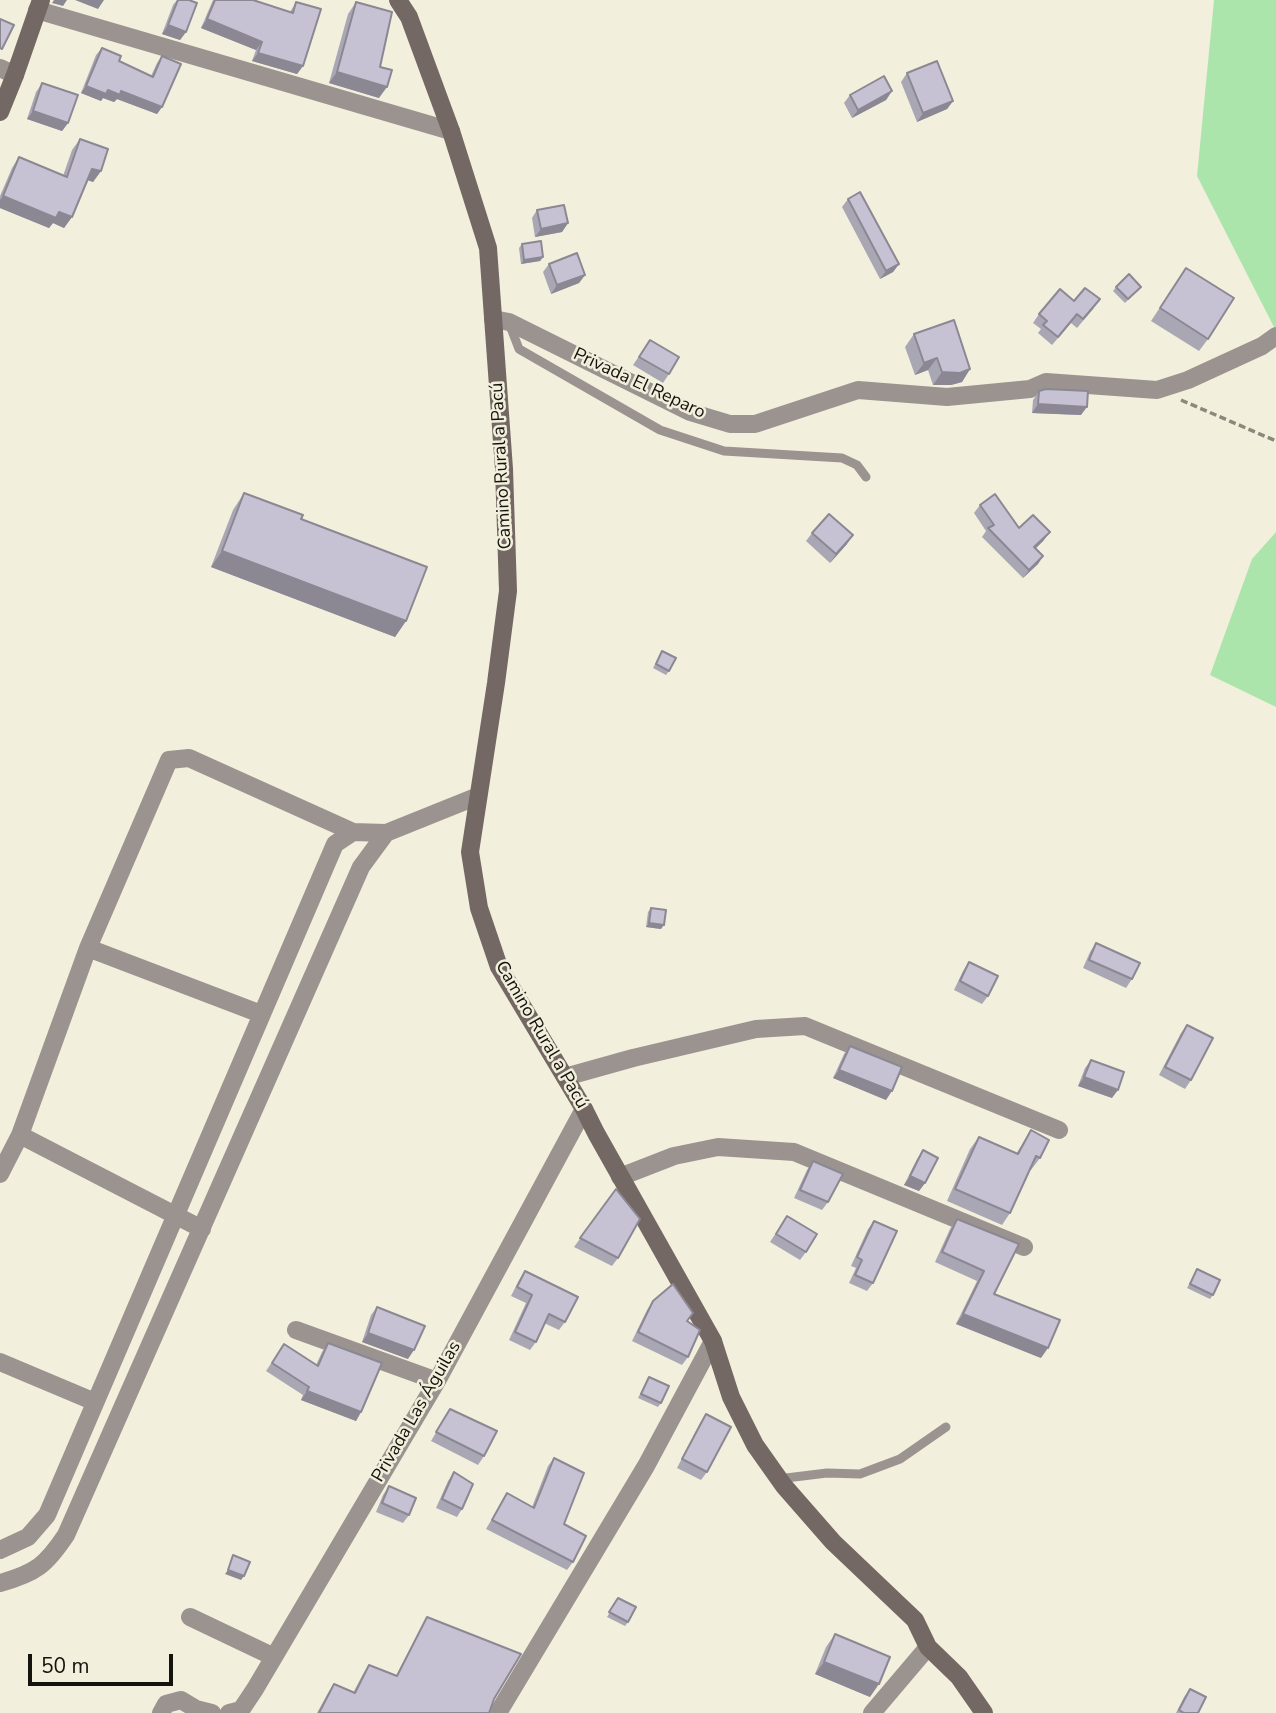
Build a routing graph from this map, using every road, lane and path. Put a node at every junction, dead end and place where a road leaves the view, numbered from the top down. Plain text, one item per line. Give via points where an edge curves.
1 (398, 0) edge
2 (39, 5) edge
3 (8, 79) edge
4 (0, 112) edge
5 (451, 131) junction
6 (501, 320) junction
7 (1276, 336) edge
8 (1157, 390) junction
9 (1276, 441) edge
10 (866, 477) dead end
11 (478, 796) junction
12 (353, 832) junction
13 (386, 833) junction
14 (88, 948) junction
15 (261, 1014) junction
16 (565, 1077) junction
17 (584, 1109) junction
18 (1059, 1130) dead end
19 (20, 1135) junction
20 (0, 1174) edge
21 (620, 1177) junction
22 (174, 1216) junction
23 (202, 1228) junction
24 (1024, 1247) dead end
25 (296, 1330) dead end
26 (713, 1341) junction
27 (0, 1362) edge
28 (437, 1381) junction
29 (95, 1402) junction
30 (946, 1427) dead end
31 (779, 1479) junction
32 (0, 1550) edge
33 (0, 1583) edge
34 (190, 1617) dead end
35 (929, 1647) junction
36 (274, 1657) junction
37 (163, 1708) edge
38 (235, 1711) edge
39 (212, 1713) edge
40 (498, 1713) edge
41 (872, 1713) edge
42 (984, 1713) edge

1 - 5 street, Camino Rural a Pacú via 410,17
2 - 3 street
2 - 5 street
3 - 4 street
5 - 6 street, Camino Rural a Pacú via 488,248
6 - 8 street, Privada El Reparo via 691,412 730,424 755,424 858,390 947,397 1030,389 1046,382
6 - 10 lane via 519,349 660,430 724,451 842,458 857,465
6 - 11 street, Camino Rural a Pacú via 508,591
7 - 8 street, Privada El Reparo via 1188,380
8 - 9 path
11 - 13 street
11 - 16 street, Camino Rural a Pacú via 470,852 479,908 499,967
12 - 13 street
12 - 14 street via 189,758 169,760
12 - 15 street via 335,844
13 - 23 street via 361,867
14 - 15 street
14 - 19 street
15 - 22 street
16 - 17 street, Camino Rural a Pacú
16 - 18 street via 756,1029 805,1026
17 - 21 street, Camino Rural a Pacú
17 - 28 street, Privada Las Águilas
19 - 20 street
19 - 22 street
21 - 24 street via 674,1156 718,1147 794,1152
21 - 26 street, Camino Rural a Pacú
22 - 23 street
22 - 29 street
23 - 33 street via 66,1535 49,1561
25 - 28 street
26 - 31 street, Camino Rural a Pacú via 731,1397 755,1445
26 - 40 street via 646,1466
27 - 29 street
28 - 36 street, Privada Las Águilas
29 - 32 street via 47,1515 28,1537
30 - 31 lane via 900,1459 860,1475 827,1473
31 - 35 street, Camino Rural a Pacú via 833,1542 915,1619
34 - 36 street
35 - 41 street
35 - 42 street, Camino Rural a Pacú via 960,1677
36 - 38 street, Privada Las Águilas
37 - 39 street via 181,1700

